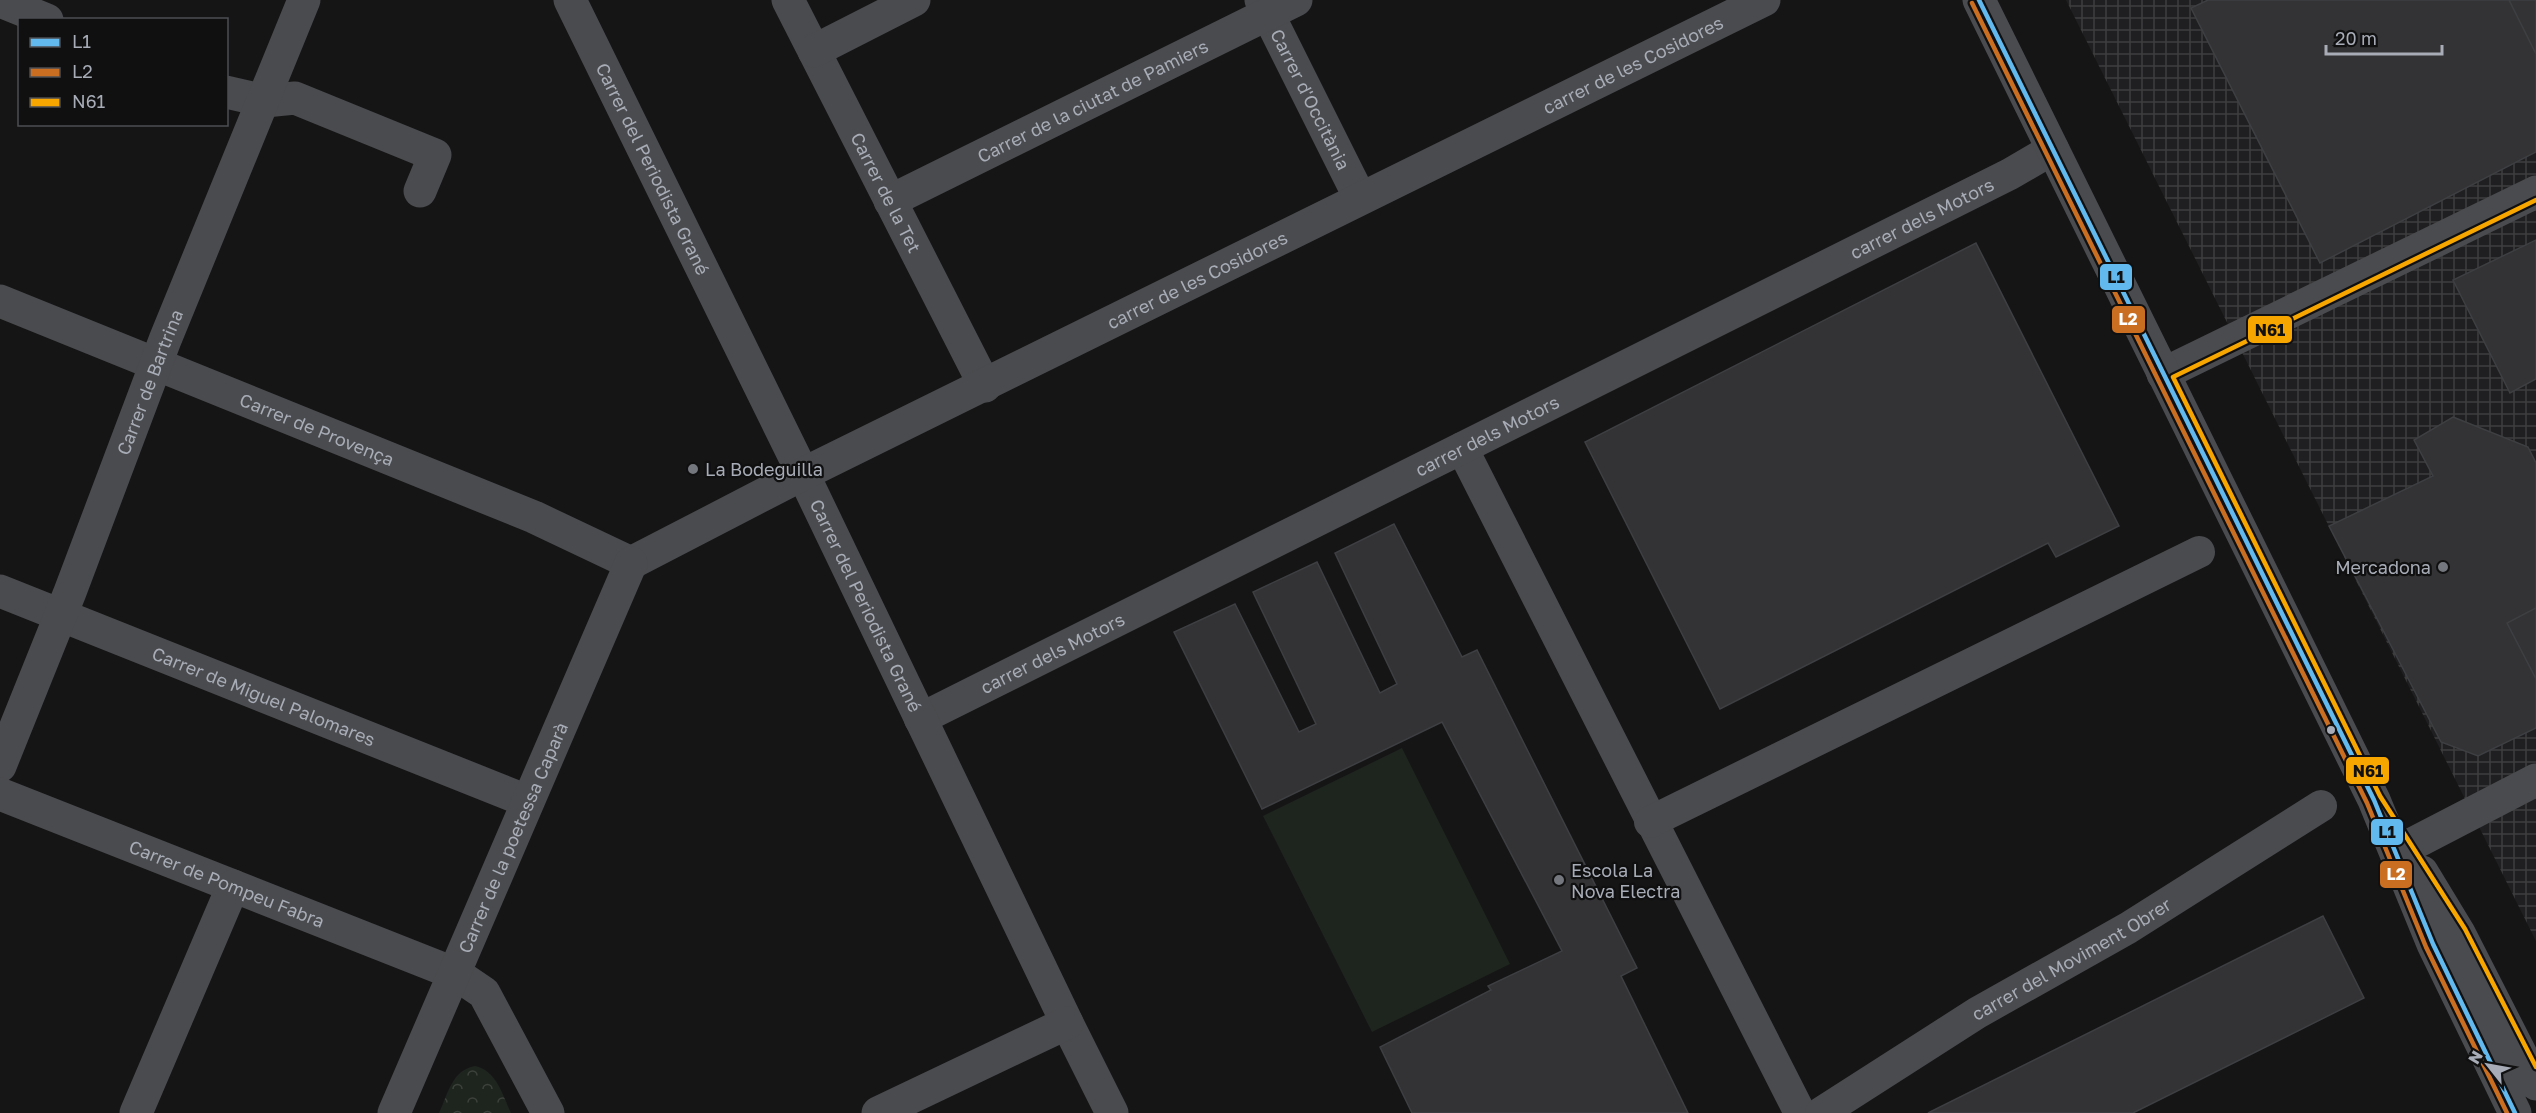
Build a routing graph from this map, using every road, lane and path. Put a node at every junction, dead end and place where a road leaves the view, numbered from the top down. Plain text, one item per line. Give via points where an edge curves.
1 (304, 0) edge
2 (570, 0) edge
3 (788, 0) edge
4 (914, 0) edge
5 (1980, 0) edge
6 (0, 1) edge
7 (1749, 3) edge
8 (1275, 5) edge
9 (42, 18) edge
10 (814, 51) junction
11 (228, 92) edge
12 (265, 101) junction
13 (2053, 148) junction
14 (420, 191) dead end
15 (2536, 192) edge
16 (1359, 198) junction
17 (890, 201) junction
18 (0, 301) edge
19 (156, 366) junction
20 (2163, 374) junction
21 (985, 386) junction
22 (1462, 448) junction
23 (803, 474) junction
24 (2199, 552) dead end
25 (631, 563) junction
26 (0, 591) edge
27 (60, 615) junction
28 (920, 719) junction
29 (0, 766) edge
30 (2536, 780) edge
31 (0, 794) edge
32 (527, 801) junction
33 (2321, 806) dead end
34 (1650, 822) junction
35 (2402, 850) junction
36 (233, 886) junction
37 (456, 974) junction
38 (1066, 1023) junction
39 (2536, 1084) edge
40 (136, 1113) edge
41 (394, 1113) edge
42 (548, 1113) edge
43 (878, 1113) edge
44 (1112, 1113) edge
45 (1800, 1113) edge
46 (1821, 1113) edge
47 (2515, 1113) edge

1 - 12 street, Carrer de Bartrina
2 - 23 street, Carrer del Periodista Grané
3 - 10 street, Carrer de la Tet
4 - 10 street
5 - 13 street
6 - 9 street
7 - 16 street, carrer de les Cosidores
8 - 16 street, Carrer d'Occitània
8 - 17 street, Carrer de la ciutat de Pamiers
10 - 17 street, Carrer de la Tet
11 - 12 street
12 - 14 street via 295,98 435,155
12 - 19 street, Carrer de Bartrina
13 - 20 street
13 - 22 street, carrer dels Motors via 2010,174
15 - 20 street
16 - 21 street, carrer de les Cosidores
17 - 21 street, Carrer de la Tet
18 - 19 street, Carrer de Provença
19 - 25 street, Carrer de Provença via 534,517
19 - 27 street, Carrer de Bartrina
20 - 35 street
21 - 23 street, carrer de les Cosidores
22 - 28 street, carrer dels Motors
22 - 34 street
23 - 25 street, carrer de les Cosidores
23 - 28 street, Carrer del Periodista Grané
24 - 34 street
25 - 32 street, Carrer de la poetessa Caparà
26 - 27 street, Carrer de Miguel Palomares
27 - 29 street, Carrer de Bartrina
27 - 32 street, Carrer de Miguel Palomares
28 - 38 street, Carrer del Periodista Grané
30 - 35 street
31 - 36 street, Carrer de Pompeu Fabra
32 - 37 street, Carrer de la poetessa Caparà
33 - 46 street, carrer del Moviment Obrer via 2128,928 1977,1013
34 - 45 street
35 - 39 street via 2458,933
35 - 47 street via 2433,944
36 - 37 street, Carrer de Pompeu Fabra
36 - 40 street
37 - 41 street, Carrer de la poetessa Caparà
37 - 42 street, Carrer de Pompeu Fabra via 484,993
38 - 43 street
38 - 44 street, Carrer del Periodista Grané

